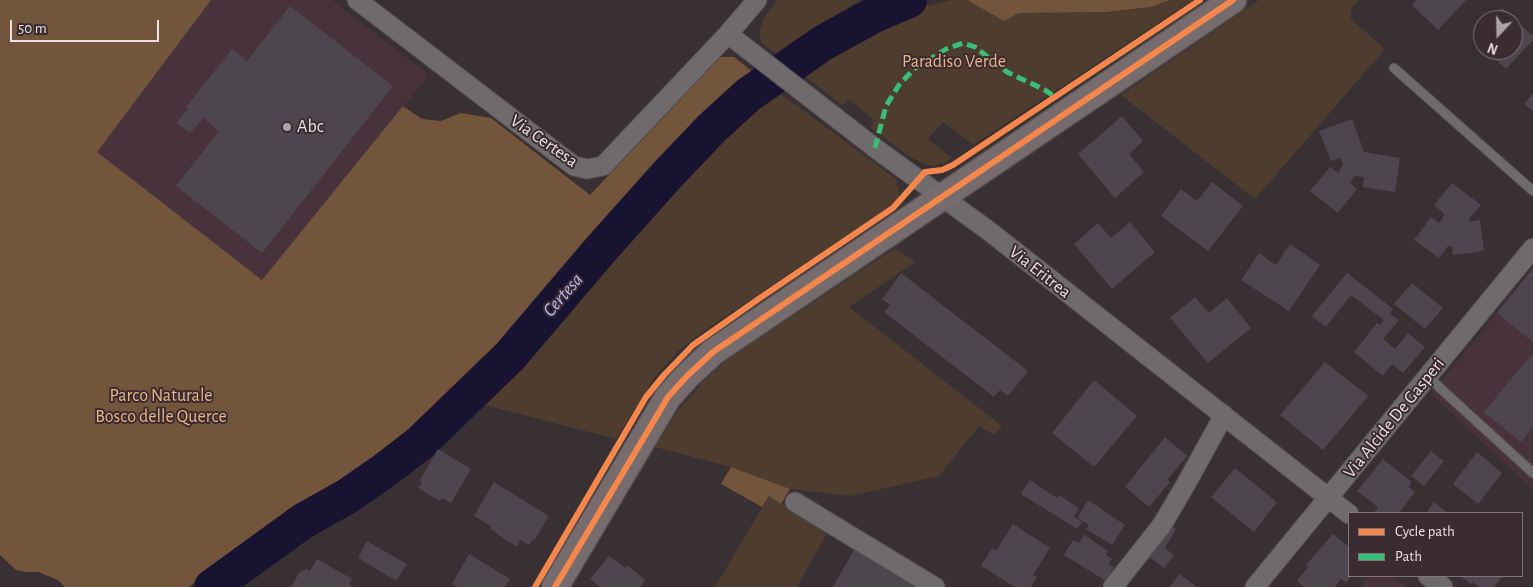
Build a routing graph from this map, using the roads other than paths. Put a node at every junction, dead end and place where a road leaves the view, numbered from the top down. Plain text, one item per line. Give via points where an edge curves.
1 (357, 0) edge
2 (757, 0) edge
3 (1233, 0) edge
4 (728, 34) junction
5 (1394, 68) dead end
6 (1533, 192) edge
7 (941, 197) junction
8 (1533, 248) edge
9 (1428, 377) junction
10 (1224, 415) junction
11 (1533, 474) edge
12 (1329, 498) junction
13 (795, 502) dead end
14 (1348, 513) edge
15 (1429, 577) edge
16 (555, 587) edge
17 (935, 587) edge
18 (1113, 587) edge
19 (1255, 587) edge
20 (1443, 587) edge

1 - 4 street, Via Certesa via 574,166 588,169 603,166
2 - 4 street, Via Certesa
3 - 7 street
4 - 7 street, Via Eritrea
5 - 6 lane
7 - 10 street, Via Eritrea
7 - 16 street via 713,352 687,376 668,397
8 - 9 street, Via Alcide De Gasperi
9 - 11 lane
9 - 12 street, Via Alcide De Gasperi
10 - 12 street, Via Eritrea
10 - 18 street via 1166,518
12 - 14 street, Via Eritrea
12 - 19 street, Via Alcide De Gasperi
13 - 17 street
15 - 20 street

